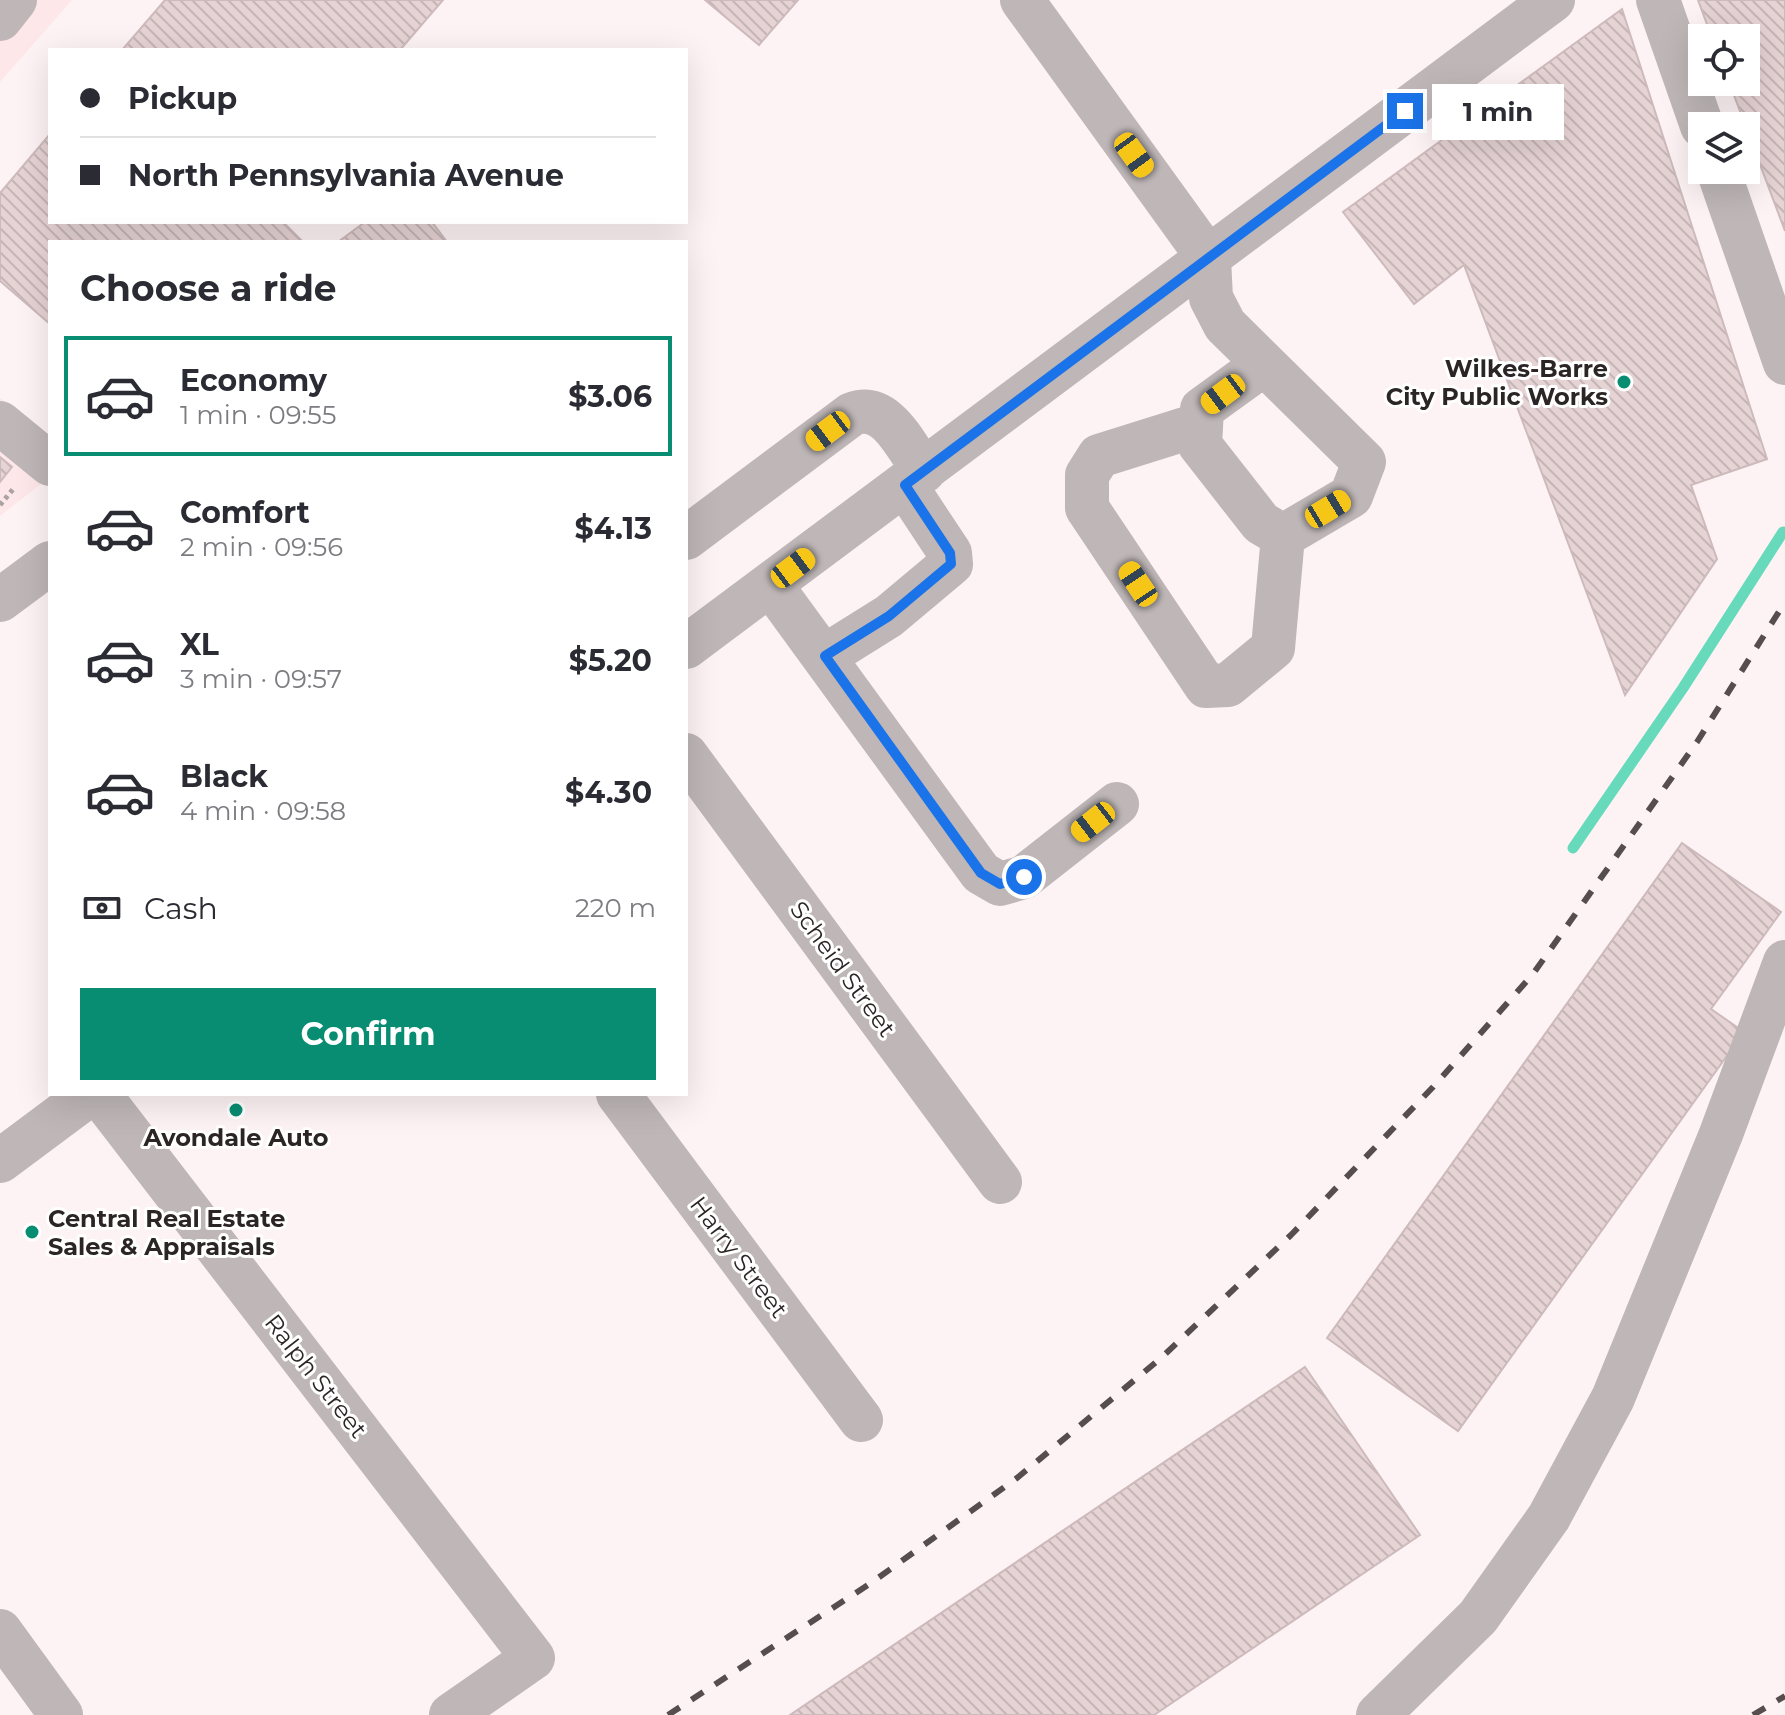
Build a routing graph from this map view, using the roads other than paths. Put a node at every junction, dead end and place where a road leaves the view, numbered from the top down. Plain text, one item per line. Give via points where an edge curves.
1 (15, 0) edge
2 (1022, 0) edge
3 (1553, 0) edge
4 (1658, 0) edge
5 (0, 19) edge
6 (1697, 112) edge
7 (1723, 184) edge
8 (1209, 259) junction
9 (1785, 363) edge
10 (1264, 364) junction
11 (0, 423) edge
12 (1201, 424) junction
13 (48, 462) edge
14 (915, 478) junction
15 (1283, 536) junction
16 (688, 537) edge
17 (48, 564) edge
18 (771, 585) junction
19 (0, 600) edge
20 (688, 646) edge
21 (825, 656) junction
22 (688, 758) edge
23 (1117, 804) dead end
24 (1785, 962) edge
25 (87, 1096) edge
26 (101, 1096) edge
27 (619, 1096) edge
28 (0, 1161) edge
29 (1000, 1182) dead end
30 (861, 1420) dead end
31 (0, 1631) edge
32 (61, 1715) edge
33 (451, 1715) edge
34 (1378, 1715) edge

1 - 5 street
2 - 8 street
3 - 8 street
4 - 6 street
7 - 9 street
8 - 10 street via 1214,309
8 - 14 street
10 - 12 street via 1202,409
10 - 15 street via 1364,462 1351,496
11 - 13 street
12 - 15 street via 1200,445 1261,523
12 - 15 street via 1099,456 1087,475 1087,508 1206,686 1228,685 1273,648
14 - 16 street via 881,412 866,409 852,414
14 - 18 street
14 - 21 street via 951,564 889,616
17 - 19 street
18 - 20 street
18 - 21 street
21 - 23 street via 981,873 1000,884 1024,877
22 - 29 street, Scheid Street
24 - 34 street via 1613,1398 1549,1517 1478,1617
25 - 28 street
26 - 33 street, Ralph Street via 533,1658
27 - 30 street, Harry Street
31 - 32 street

